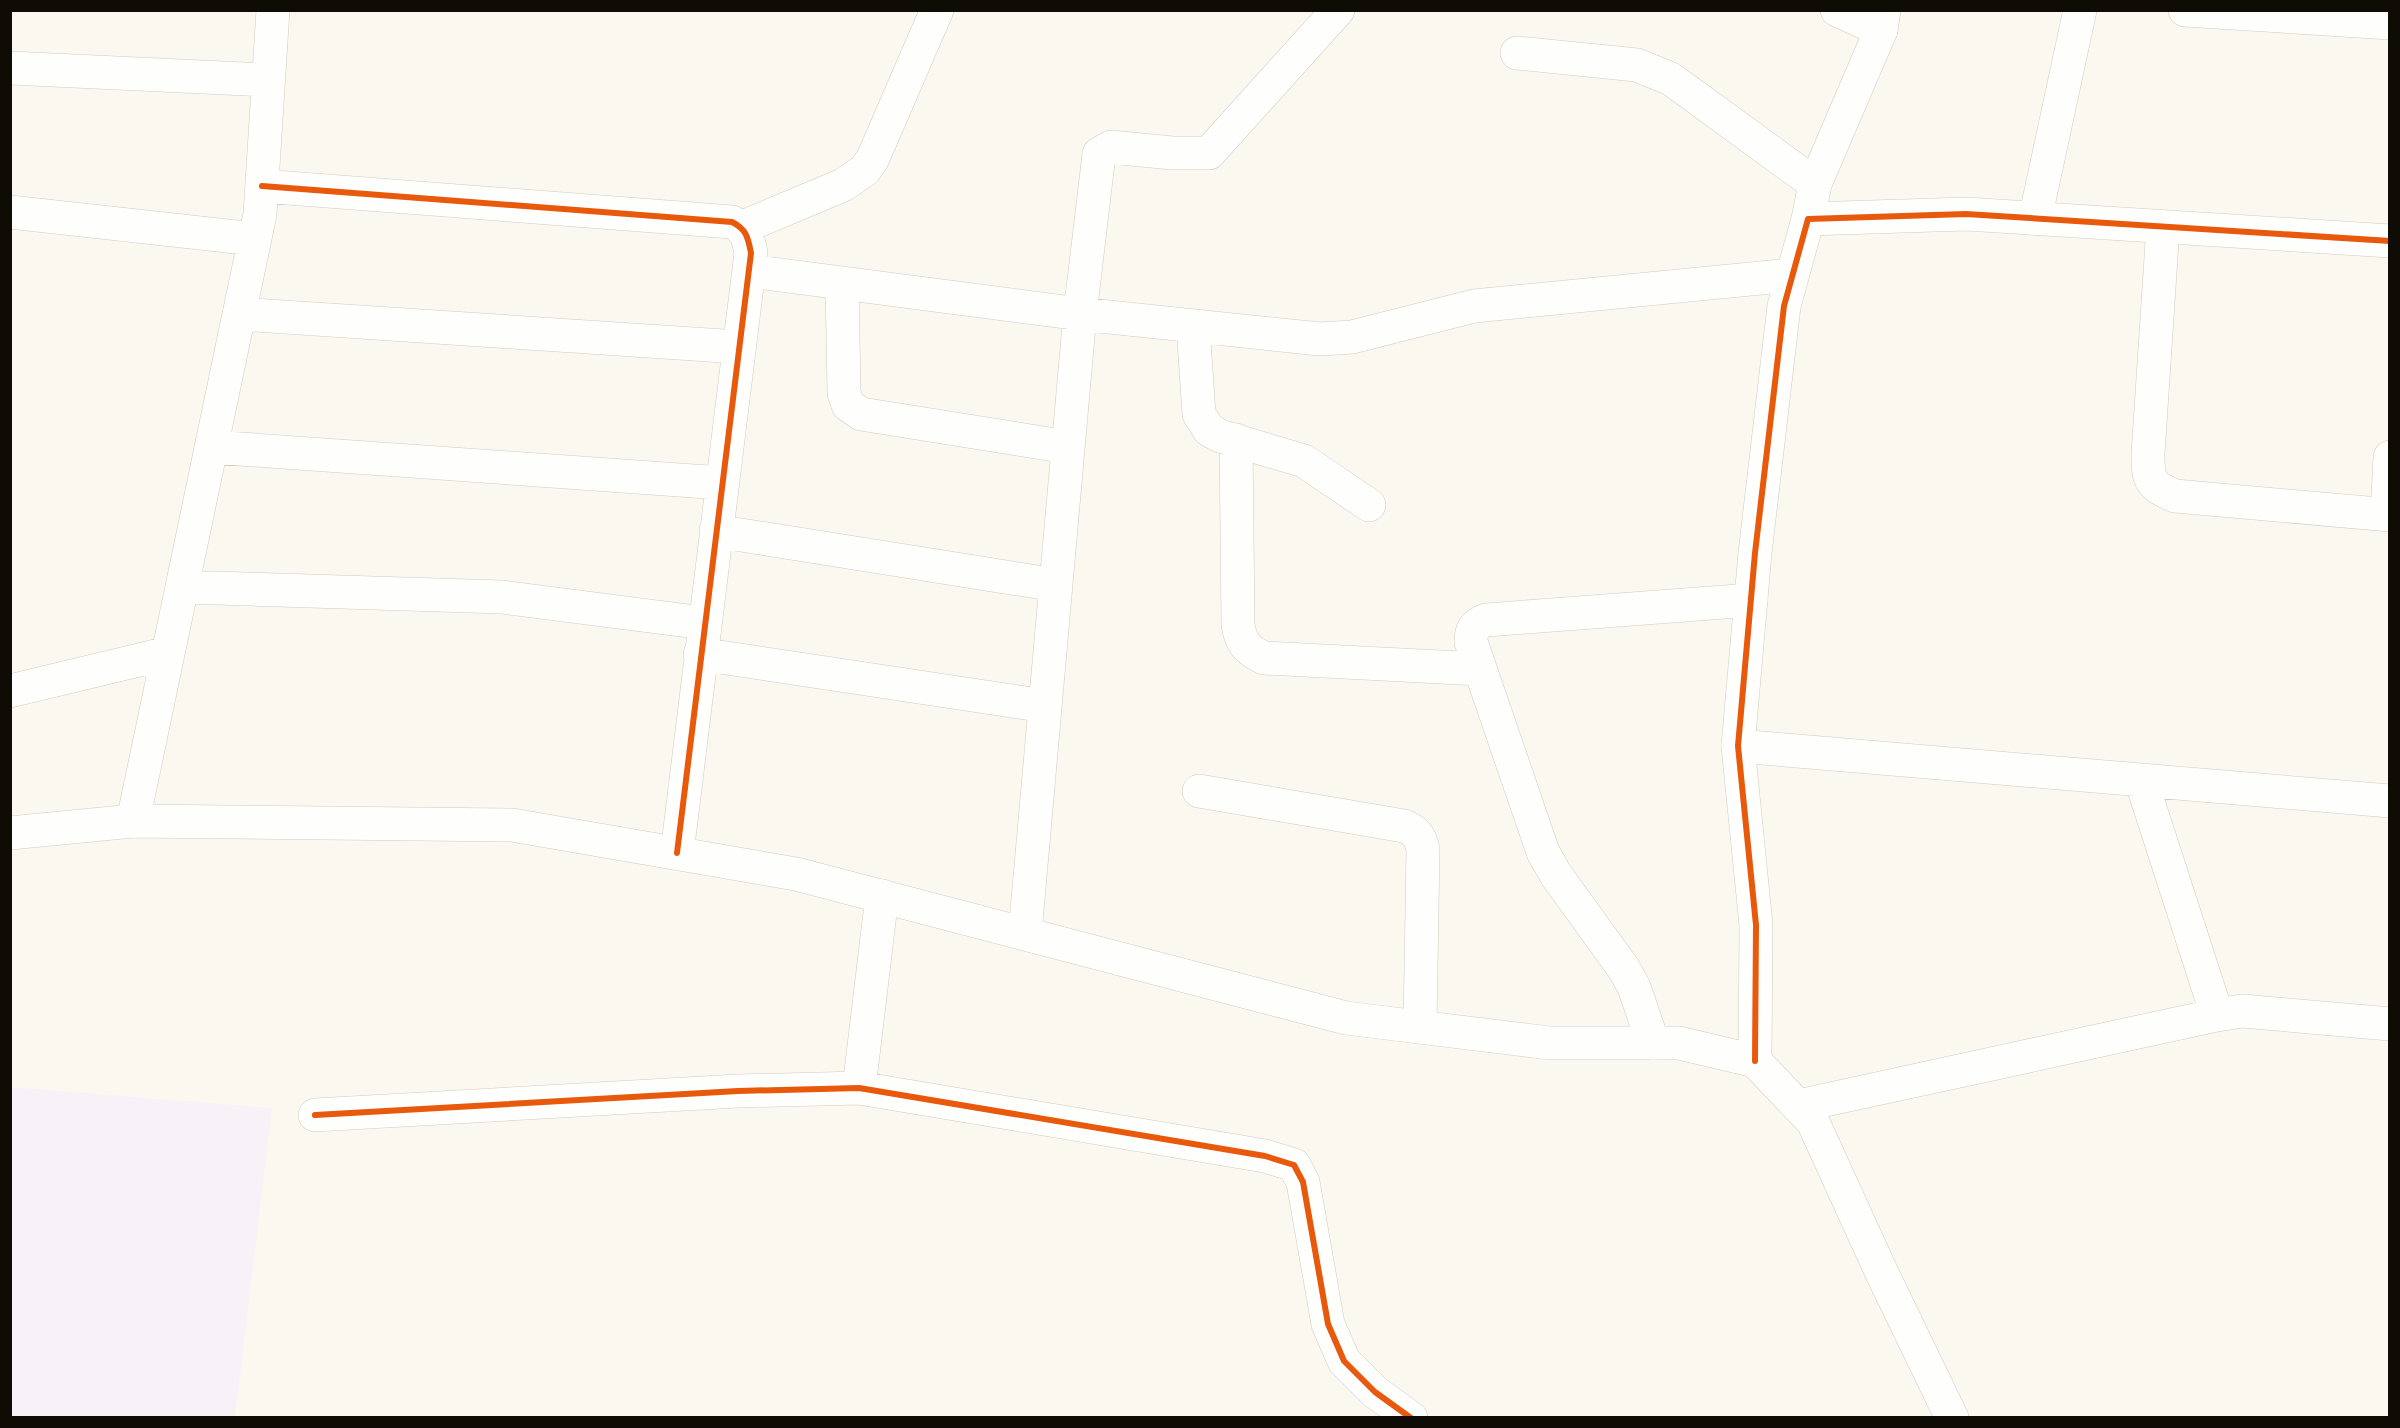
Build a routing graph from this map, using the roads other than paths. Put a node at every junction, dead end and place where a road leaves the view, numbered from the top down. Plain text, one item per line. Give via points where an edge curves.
1 (273, 10) edge
2 (937, 10) edge
3 (1338, 10) edge
4 (1837, 10) edge
5 (2080, 10) edge
6 (2186, 10) edge
7 (1883, 20) edge
8 (2390, 23) edge
9 (1517, 53) dead end
10 (10, 68) edge
11 (268, 80) junction
12 (1815, 184) junction
13 (262, 186) junction
14 (10, 212) edge
15 (1808, 219) junction
16 (2035, 219) junction
17 (743, 227) junction
18 (2163, 227) junction
19 (255, 239) junction
20 (2390, 241) edge
21 (749, 271) junction
22 (1792, 275) junction
23 (842, 283) junction
24 (239, 314) junction
25 (1080, 314) junction
26 (1193, 326) junction
27 (739, 347) junction
28 (1236, 440) junction
29 (212, 447) junction
30 (1068, 447) junction
31 (2390, 457) edge
32 (722, 483) junction
33 (1369, 506) dead end
34 (2388, 515) edge
35 (716, 531) junction
36 (1056, 585) junction
37 (183, 587) junction
38 (1750, 600) junction
39 (702, 639) junction
40 (168, 654) junction
41 (1480, 669) junction
42 (10, 691) edge
43 (1045, 706) junction
44 (1738, 746) junction
45 (2140, 780) junction
46 (1199, 791) dead end
47 (2390, 801) edge
48 (133, 821) junction
49 (10, 833) edge
50 (677, 853) junction
51 (882, 896) junction
52 (1025, 933) junction
53 (2217, 1015) junction
54 (2390, 1024) edge
55 (1420, 1027) junction
56 (1653, 1043) junction
57 (1755, 1061) junction
58 (859, 1088) junction
59 (1798, 1106) junction
60 (315, 1115) dead end
61 (1411, 1418) edge
62 (1952, 1418) edge

1 - 11 street
2 - 17 street via 865,170 843,185
3 - 25 street via 1209,153 1111,147 1099,154
4 - 7 street
5 - 16 street
6 - 8 street
7 - 12 street
9 - 12 street via 1636,65 1655,71
10 - 11 street
11 - 13 street
12 - 15 street
13 - 17 street via 732,222
13 - 19 street
14 - 19 street
15 - 16 street via 1966,214
15 - 22 street
16 - 18 street
17 - 21 street via 751,252
18 - 20 street
18 - 34 street via 2148,454 2148,473 2156,488 2175,496
19 - 24 street
21 - 23 street
21 - 27 street
22 - 26 street via 1474,306 1336,339
22 - 38 street via 1784,306
23 - 25 street
23 - 30 street via 844,393 848,405 861,414 878,418
24 - 27 street
24 - 29 street
25 - 26 street
25 - 30 street
26 - 28 street via 1199,414 1209,430
27 - 32 street
28 - 33 street via 1304,461
28 - 41 street via 1238,625 1246,647 1264,658
29 - 32 street
29 - 37 street
30 - 36 street
31 - 34 street
32 - 35 street
35 - 36 street
35 - 39 street
36 - 43 street
37 - 39 street via 482,595
37 - 40 street
38 - 41 street via 1486,620 1471,631
38 - 44 street
39 - 43 street
39 - 50 street
40 - 42 street
40 - 48 street
41 - 56 street via 1543,852 1624,969
43 - 52 street
44 - 45 street
44 - 57 street via 1756,925
45 - 47 street
45 - 53 street
46 - 55 street via 1415,831 1423,850
48 - 49 street
48 - 50 street via 512,825
50 - 51 street via 796,874
51 - 52 street
51 - 58 street
52 - 55 street via 1346,1018
53 - 54 street via 2242,1011
53 - 59 street
55 - 56 street via 1549,1043
56 - 57 street via 1679,1043
57 - 59 street
58 - 60 street via 738,1091
58 - 61 street via 1265,1156 1294,1165 1303,1182 1328,1324 1344,1361 1375,1392
59 - 62 street via 1813,1122

